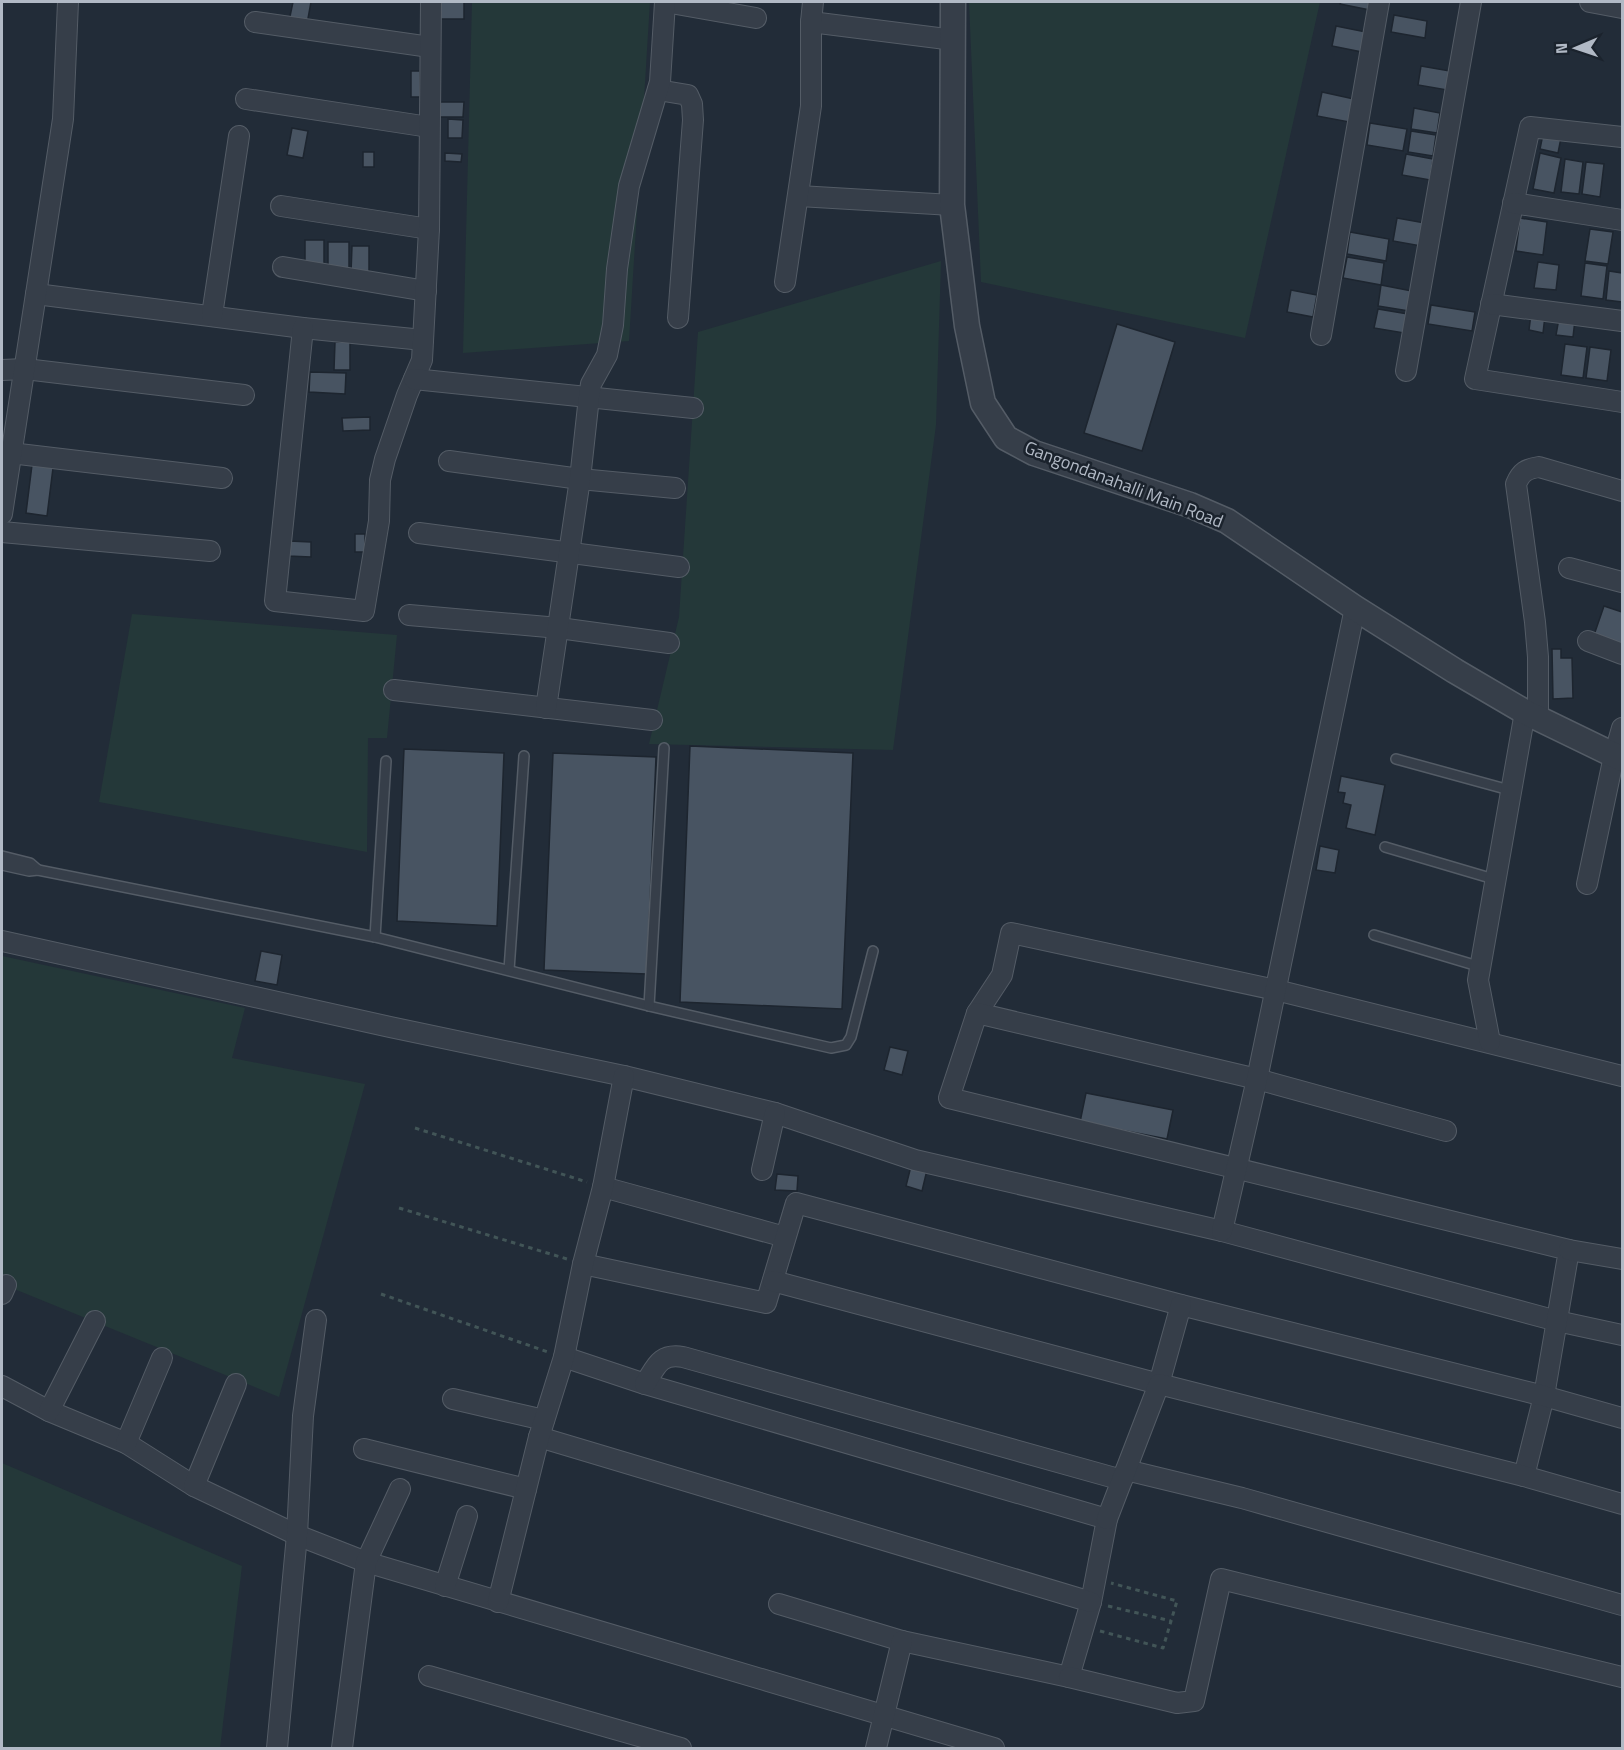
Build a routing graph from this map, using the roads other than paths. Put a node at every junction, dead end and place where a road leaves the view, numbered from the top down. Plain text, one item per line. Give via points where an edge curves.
1 (68, 2) edge
2 (430, 2) edge
3 (665, 2) edge
4 (813, 2) edge
5 (953, 2) edge
6 (1379, 2) edge
7 (1471, 2) edge
8 (1590, 2) edge
9 (1623, 8) edge
10 (756, 18) dead end
11 (255, 22) dead end
12 (811, 22) junction
13 (954, 40) junction
14 (430, 47) junction
15 (658, 90) junction
16 (246, 99) dead end
17 (429, 127) junction
18 (1622, 134) edge
19 (239, 136) dead end
20 (798, 196) junction
21 (1513, 202) junction
22 (952, 205) junction
23 (281, 207) dead end
24 (1623, 220) edge
25 (429, 230) junction
26 (283, 267) dead end
27 (785, 282) dead end
28 (426, 291) junction
29 (36, 294) junction
30 (1491, 304) junction
31 (212, 315) junction
32 (678, 318) dead end
33 (1623, 321) edge
34 (303, 328) junction
35 (1321, 334) dead end
36 (423, 340) junction
37 (25, 369) junction
38 (2, 370) edge
39 (1406, 371) dead end
40 (414, 379) junction
41 (244, 395) dead end
42 (589, 397) junction
43 (1623, 402) edge
44 (693, 408) dead end
45 (7, 453) edge
46 (449, 461) dead end
47 (222, 478) dead end
48 (580, 479) junction
49 (675, 489) dead end
50 (1623, 491) edge
51 (2, 514) edge
52 (2, 532) edge
53 (419, 532) dead end
54 (210, 551) dead end
55 (570, 552) junction
56 (679, 567) dead end
57 (1569, 568) dead end
58 (1623, 582) edge
59 (1355, 608) junction
60 (409, 615) dead end
61 (559, 628) junction
62 (1588, 641) dead end
63 (669, 643) dead end
64 (1623, 654) edge
65 (394, 690) dead end
66 (546, 708) junction
67 (1532, 715) junction
68 (652, 720) dead end
69 (1623, 728) edge
70 (664, 748) dead end
71 (524, 756) dead end
72 (1618, 758) edge
73 (1396, 759) dead end
74 (386, 761) dead end
75 (1513, 791) junction
76 (1385, 847) dead end
77 (2, 856) edge
78 (2, 865) edge
79 (38, 870) junction
80 (1497, 880) junction
81 (1587, 884) dead end
82 (1374, 935) dead end
83 (375, 937) junction
84 (2, 941) edge
85 (873, 951) dead end
86 (1481, 966) junction
87 (509, 970) junction
88 (1276, 990) junction
89 (649, 1006) junction
90 (977, 1013) junction
91 (1490, 1042) junction
92 (624, 1076) junction
93 (1623, 1076) edge
94 (1257, 1079) junction
95 (775, 1113) junction
96 (1446, 1131) dead end
97 (1237, 1167) junction
98 (762, 1170) dead end
99 (603, 1186) junction
100 (1222, 1231) junction
101 (785, 1237) junction
102 (1569, 1250) junction
103 (1623, 1259) edge
104 (583, 1264) junction
105 (773, 1281) junction
106 (1181, 1305) junction
107 (316, 1320) dead end
108 (95, 1321) dead end
109 (1557, 1321) junction
110 (1623, 1335) edge
111 (564, 1357) junction
112 (162, 1358) dead end
113 (236, 1384) dead end
114 (645, 1384) junction
115 (1159, 1384) junction
116 (2, 1386) edge
117 (1544, 1396) junction
118 (453, 1399) dead end
119 (49, 1411) junction
120 (1623, 1418) edge
121 (541, 1428) junction
122 (126, 1443) junction
123 (364, 1449) dead end
124 (1124, 1475) junction
125 (1524, 1476) junction
126 (194, 1486) junction
127 (400, 1489) dead end
128 (526, 1489) junction
129 (1623, 1504) edge
130 (467, 1516) dead end
131 (1107, 1519) junction
132 (297, 1535) junction
133 (366, 1562) junction
134 (445, 1586) junction
135 (498, 1602) junction
136 (1091, 1602) junction
137 (779, 1604) dead end
138 (1623, 1605) edge
139 (902, 1641) junction
140 (429, 1676) dead end
141 (1069, 1677) junction
142 (1623, 1677) edge
143 (884, 1716) junction
144 (278, 1749) edge
145 (342, 1749) edge
146 (681, 1749) edge
147 (876, 1749) edge
148 (994, 1749) edge

1 - 29 street via 63,119
2 - 14 street
3 - 10 street
3 - 15 street
4 - 12 street
5 - 13 street, Gangondanahalli Main Road
6 - 35 street
7 - 39 street
8 - 9 street
11 - 14 street
12 - 13 street
12 - 20 street via 811,106
13 - 22 street, Gangondanahalli Main Road
14 - 17 street
15 - 32 street via 688,95 692,104
15 - 42 street via 629,186 607,355 591,384
16 - 17 street
17 - 25 street
18 - 21 street via 1530,127
19 - 31 street
20 - 22 street
20 - 27 street
21 - 24 street
21 - 30 street
22 - 59 street, Gangondanahalli Main Road via 967,326 983,403 1005,438 1034,453 1227,521
23 - 25 street
25 - 28 street
26 - 28 street
28 - 36 street
29 - 31 street
29 - 37 street
30 - 33 street
30 - 43 street via 1475,379
31 - 34 street
34 - 36 street
34 - 40 street via 275,601 364,610 379,521 380,480
36 - 40 street via 422,360
37 - 38 street
37 - 41 street
37 - 45 street
40 - 42 street
42 - 44 street
42 - 48 street
45 - 47 street
45 - 51 street
46 - 48 street
48 - 49 street
48 - 55 street
50 - 67 street via 1539,467 1521,473 1516,484 1538,657
52 - 54 street
53 - 55 street
55 - 56 street
55 - 61 street
57 - 58 street
59 - 67 street, Gangondanahalli Main Road
59 - 88 street
60 - 61 street
61 - 63 street
61 - 66 street
62 - 64 street
65 - 66 street
66 - 68 street
67 - 72 street, Gangondanahalli Main Road
67 - 75 street
69 - 72 street
70 - 89 lane
71 - 87 lane
72 - 81 street
73 - 75 lane
74 - 83 lane
75 - 80 street
76 - 80 lane
77 - 79 lane via 30,863
78 - 79 lane
79 - 83 lane
80 - 86 street
82 - 86 lane
83 - 87 lane
84 - 92 street
85 - 89 lane via 852,1037 846,1045 838,1047 822,1047
86 - 91 street via 1478,980
87 - 89 lane
88 - 90 street via 1011,933 1002,975
88 - 91 street
88 - 94 street
90 - 94 street
90 - 97 street via 949,1098
91 - 93 street
92 - 95 street
92 - 99 street
94 - 96 street
94 - 97 street
95 - 98 street
95 - 100 street via 915,1160
97 - 100 street
97 - 102 street
99 - 101 street
99 - 104 street
100 - 109 street
101 - 105 street
101 - 106 street via 796,1203
102 - 103 street
102 - 109 street
104 - 105 street via 766,1303
104 - 111 street
105 - 115 street
106 - 115 street
106 - 117 street
107 - 132 street via 303,1416
108 - 119 street
109 - 110 street
109 - 117 street
111 - 114 street
111 - 121 street
112 - 122 street
113 - 126 street
114 - 124 street via 662,1359 672,1355
114 - 131 street
115 - 124 street
115 - 125 street
116 - 119 street
117 - 120 street
117 - 125 street
118 - 121 street
119 - 122 street
121 - 128 street
121 - 136 street
122 - 126 street
123 - 128 street
124 - 131 street
124 - 138 street via 1242,1498
125 - 129 street
126 - 132 street
127 - 133 street
128 - 135 street
130 - 134 street
131 - 136 street
132 - 133 street
132 - 144 street
133 - 134 street
133 - 145 street
134 - 135 street
135 - 143 street
136 - 141 street
137 - 139 street
139 - 141 street
139 - 143 street
140 - 146 street
141 - 142 street via 1177,1703 1194,1701 1221,1579
143 - 147 street
143 - 148 street

